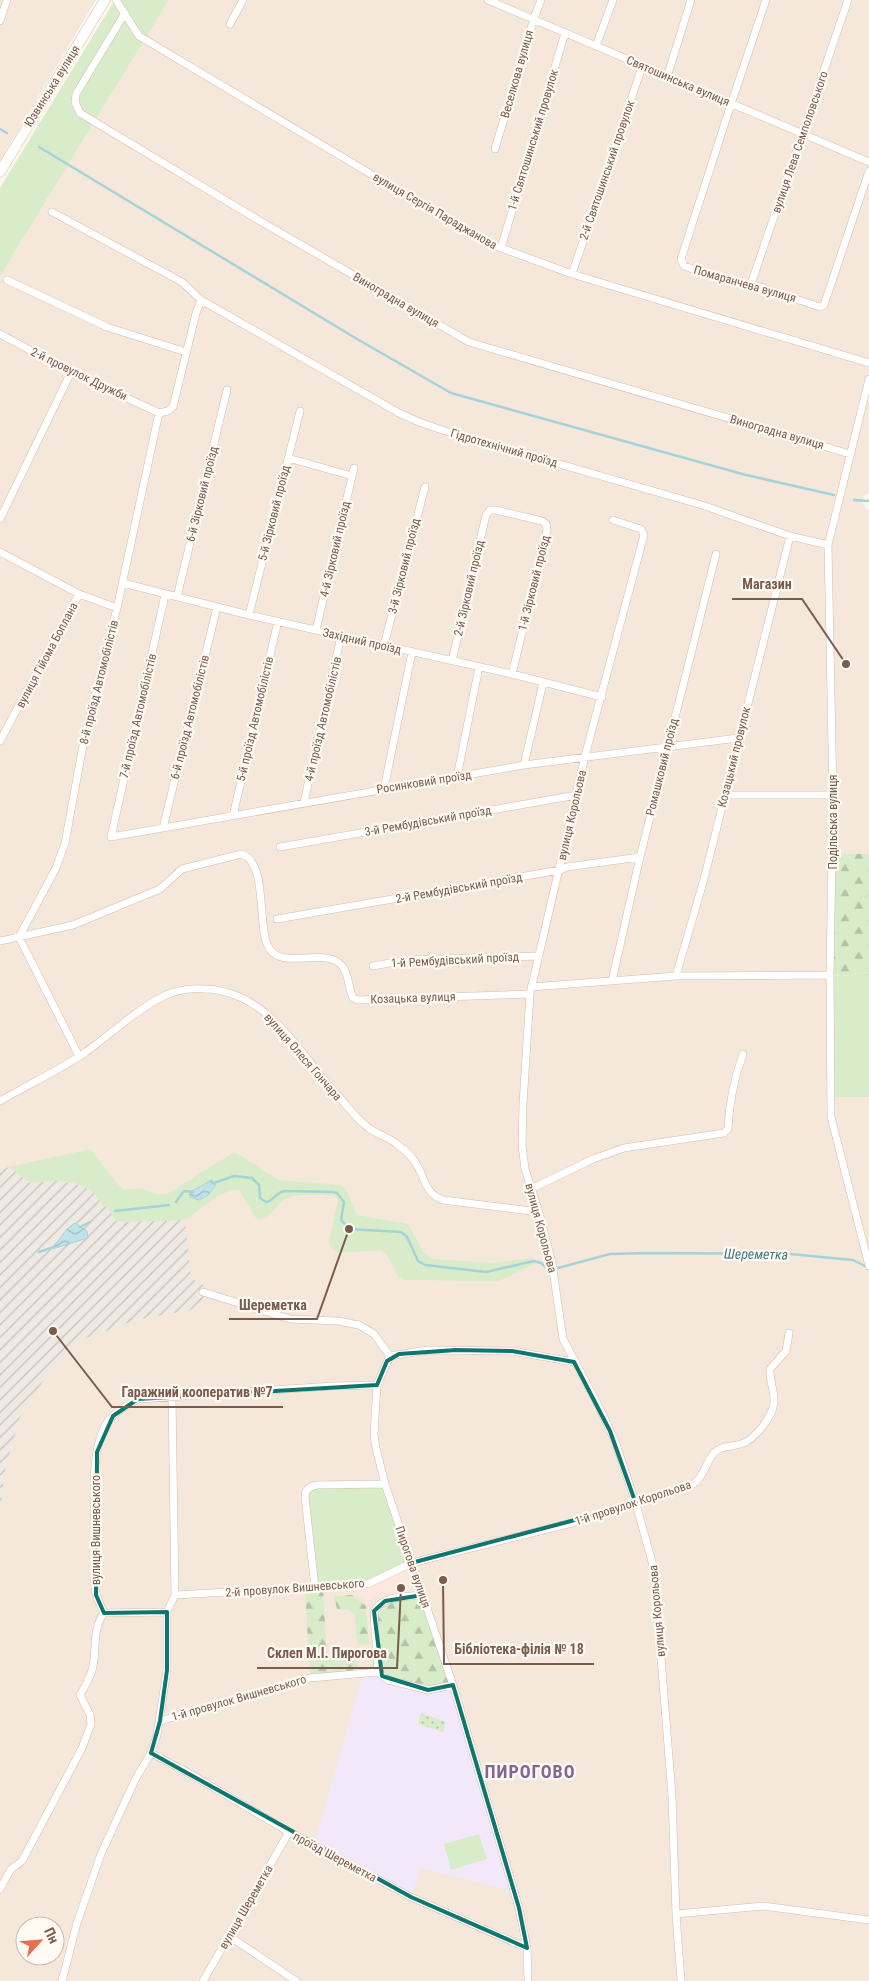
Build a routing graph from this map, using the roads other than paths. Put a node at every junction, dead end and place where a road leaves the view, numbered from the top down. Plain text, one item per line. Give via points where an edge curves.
1 (7, 0) edge
2 (105, 0) edge
3 (116, 0) edge
4 (243, 0) edge
5 (488, 0) edge
6 (541, 0) edge
7 (613, 0) edge
8 (692, 0) edge
9 (766, 0) edge
10 (848, 0) edge
11 (125, 13) junction
12 (534, 18) junction
13 (0, 21) edge
14 (230, 24) dead end
15 (565, 32) junction
16 (596, 46) junction
17 (642, 67) junction
18 (667, 76) junction
19 (731, 104) junction
20 (803, 135) junction
21 (496, 149) dead end
22 (869, 162) edge
23 (869, 171) edge
24 (0, 172) edge
25 (52, 212) dead end
26 (501, 248) junction
27 (572, 274) junction
28 (6, 280) dead end
29 (751, 284) junction
30 (201, 300) junction
31 (0, 334) edge
32 (186, 352) junction
33 (869, 363) edge
34 (71, 372) junction
35 (869, 379) edge
36 (227, 390) dead end
37 (300, 410) dead end
38 (159, 413) junction
39 (850, 454) junction
40 (288, 458) junction
41 (425, 487) dead end
42 (486, 515) joint
43 (0, 519) edge
44 (613, 520) dead end
45 (790, 536) junction
46 (828, 545) junction
47 (0, 552) edge
48 (716, 554) dead end
49 (123, 583) junction
50 (79, 594) junction
51 (166, 595) junction
52 (177, 598) junction
53 (217, 607) junction
54 (118, 608) junction
55 (249, 615) junction
56 (278, 621) junction
57 (316, 630) junction
58 (341, 636) junction
59 (384, 645) junction
60 (412, 652) junction
61 (452, 661) junction
62 (479, 667) junction
63 (512, 674) junction
64 (543, 683) junction
65 (602, 697) junction
66 (738, 738) junction
67 (0, 741) edge
68 (667, 747) junction
69 (585, 756) junction
70 (524, 765) junction
71 (457, 777) junction
72 (384, 789) junction
73 (577, 795) junction
74 (725, 795) junction
75 (833, 796) junction
76 (304, 802) junction
77 (233, 816) junction
78 (163, 828) junction
79 (111, 837) joint
80 (280, 847) dead end
81 (640, 857) junction
82 (560, 870) junction
83 (277, 919) dead end
84 (19, 937) junction
85 (0, 941) edge
86 (538, 956) junction
87 (373, 966) dead end
88 (830, 975) junction
89 (676, 976) junction
90 (612, 981) junction
91 (530, 991) junction
92 (743, 1054) dead end
93 (79, 1056) junction
94 (0, 1100) edge
95 (532, 1189) junction
96 (539, 1212) junction
97 (869, 1266) edge
98 (203, 1292) dead end
99 (789, 1334) dead end
100 (390, 1356) junction
101 (574, 1362) junction
102 (377, 1385) junction
103 (172, 1397) junction
104 (385, 1484) junction
105 (636, 1504) junction
106 (411, 1563) junction
107 (315, 1588) junction
108 (175, 1595) junction
109 (423, 1595) junction
110 (168, 1612) junction
111 (104, 1613) junction
112 (378, 1672) junction
113 (453, 1685) junction
114 (160, 1721) junction
115 (150, 1753) junction
116 (289, 1832) junction
117 (0, 1889) edge
118 (676, 1914) junction
119 (869, 1920) edge
120 (229, 1936) junction
121 (527, 1948) junction
122 (62, 1981) edge
123 (202, 1981) edge
124 (296, 1981) edge
125 (528, 1981) edge
126 (682, 1981) edge

1 - 13 street
2 - 24 main road, Юзвинська вулиця
3 - 11 street, вулиця Сергія Параджанова
4 - 14 street
5 - 12 street, Святошинська вулиця
6 - 12 street, Веселкова вулиця
7 - 16 street
8 - 18 street
9 - 19 street, Помаранчева вулиця
10 - 20 street, вулиця Лева Семполовського
11 - 26 street, вулиця Сергія Параджанова via 139,36 485,242
11 - 39 street, Виноградна вулиця via 76,94 75,102 80,113 469,342
12 - 15 street, Святошинська вулиця
12 - 21 street, Веселкова вулиця
15 - 16 street, Святошинська вулиця
15 - 26 street, 1-й Святошинський провулок
16 - 17 street, Святошинська вулиця
17 - 18 street, Святошинська вулиця
17 - 27 street, 2-й Святошинський провулок
18 - 19 street, Святошинська вулиця
19 - 20 street, Святошинська вулиця
19 - 29 street, Помаранчева вулиця via 681,259 684,266 740,285
20 - 22 street, Святошинська вулиця
20 - 29 street, вулиця Лева Семполовського
23 - 29 street, Помаранчева вулиця via 824,306
25 - 30 street, Гідротехнічний проїзд via 182,282
26 - 27 street, вулиця Сергія Параджанова
27 - 33 street, вулиця Сергія Параджанова
28 - 32 street via 107,327
30 - 32 street
30 - 45 street, Гідротехнічний проїзд via 419,422 702,505
31 - 34 street, 2-й провулок Дружби
32 - 38 street via 173,407
34 - 38 street, 2-й провулок Дружби
34 - 43 street
35 - 39 street, Подільська вулиця
36 - 52 street, 6-й Зірковий проїзд
37 - 40 street, 5-й Зірковий проїзд
38 - 49 street, 8-й проїзд Автомобілістів
39 - 46 street, Подільська вулиця
40 - 55 street, 5-й Зірковий проїзд
40 - 57 street, 4-й Зірковий проїзд via 353,472
41 - 59 street, 3-й Зірковий проїзд
42 - 61 street, 2-й Зірковий проїзд
42 - 63 street, 1-й Зірковий проїзд via 490,510 496,510 542,521 547,530
44 - 65 street, вулиця Корольова via 641,529 644,535
45 - 46 street, Гідротехнічний проїзд
45 - 66 street, Козацький провулок
46 - 75 street, Подільська вулиця
47 - 50 street
48 - 68 street, Ромашковий проїзд
49 - 51 street, Західний проїзд
49 - 54 street, 8-й проїзд Автомобілістів
50 - 54 street
50 - 67 street, вулиця Гійома Боплана
51 - 52 street, Західний проїзд
51 - 79 street, 7-й проїзд Автомобілістів
52 - 53 street, Західний проїзд
53 - 55 street, Західний проїзд
53 - 78 street, 6-й проїзд Автомобілістів
54 - 84 street, 8-й проїзд Автомобілістів via 84,740 65,844 56,868
55 - 56 street, Західний проїзд
56 - 57 street, Західний проїзд
56 - 77 street, 5-й проїзд Автомобілістів
57 - 58 street, Західний проїзд
58 - 59 street, Західний проїзд
58 - 76 street, 4-й проїзд Автомобілістів
59 - 60 street, Західний проїзд
60 - 61 street, Західний проїзд
60 - 72 street
61 - 62 street, Західний проїзд
62 - 63 street, Західний проїзд
62 - 71 street
63 - 64 street, Західний проїзд
64 - 65 street, Західний проїзд
64 - 70 street
65 - 69 street, вулиця Корольова
66 - 68 street, Росинковий проїзд
66 - 74 street, Козацький провулок
68 - 69 street, Росинковий проїзд
68 - 81 street, Ромашковий проїзд
69 - 70 street, Росинковий проїзд
69 - 73 street, вулиця Корольова
70 - 71 street, Росинковий проїзд
71 - 72 street, Росинковий проїзд
72 - 76 street, Росинковий проїзд
73 - 80 street, 3-й Рембудівський проїзд
73 - 82 street, вулиця Корольова
74 - 75 street
74 - 89 street, Козацький провулок
75 - 88 street, Подільська вулиця
76 - 77 street, Росинковий проїзд
77 - 78 street, Росинковий проїзд
78 - 79 street, Росинковий проїзд
81 - 82 street, 2-й Рембудівський проїзд
81 - 90 street, Ромашковий проїзд
82 - 83 street, 2-й Рембудівський проїзд
82 - 86 street, вулиця Корольова
84 - 85 street, Козацька вулиця
84 - 91 street, Козацька вулиця via 80,923 160,889 182,870 240,854 250,858 256,870 265,938 271,952 278,957 330,959 340,963 353,998
84 - 93 street
86 - 87 street, 1-й Рембудівський проїзд via 407,960
86 - 91 street, вулиця Корольова
88 - 89 street, Козацька вулиця
88 - 97 street, Подільська вулиця via 831,1117
89 - 90 street, Козацька вулиця
90 - 91 street, Козацька вулиця
91 - 95 street, вулиця Корольова via 522,1131 525,1169
92 - 95 street via 734,1079 728,1129 724,1133 624,1148 593,1159
93 - 94 street, вулиця Олеся Гончара
93 - 96 street, вулиця Олеся Гончара via 140,1011 168,995 201,988 232,994 270,1016 339,1098 369,1128 398,1144 415,1162 434,1196 443,1200
95 - 96 street, вулиця Корольова
96 - 101 street, вулиця Корольова via 552,1263 561,1333
98 - 100 street via 290,1319 338,1321 360,1326 374,1334
99 - 105 street, 1-й провулок Корольова via 786,1351 770,1369 774,1405 755,1434 742,1444 718,1450 694,1484
100 - 101 street via 428,1350 512,1351
100 - 102 street, Пирогова вулиця
101 - 105 street, вулиця Корольова via 610,1431
102 - 103 street, вулиця Вишневського
102 - 104 street, Пирогова вулиця via 374,1439
103 - 108 street
103 - 111 street, вулиця Вишневського via 138,1399 123,1407 112,1416 100,1438 94,1522 94,1585
104 - 106 street, Пирогова вулиця
104 - 107 street via 317,1485 306,1492
105 - 106 street, 1-й провулок Корольова
105 - 118 street, вулиця Корольова via 656,1580 672,1796
106 - 107 street, 2-й провулок Вишневського via 368,1584
106 - 109 street, Пирогова вулиця
107 - 108 street, 2-й провулок Вишневського
108 - 110 street
109 - 112 street via 384,1601 375,1609
109 - 113 street, Пирогова вулиця
110 - 111 street
110 - 114 street via 167,1670
111 - 117 street via 96,1629 93,1666 80,1695 91,1724 82,1748 22,1862 11,1869
112 - 113 street via 388,1680 428,1690
112 - 114 street, 1-й провулок Вишневського via 310,1678
113 - 121 street, Пирогова вулиця via 519,1908
114 - 115 street
115 - 116 street, проїзд Шереметка
115 - 122 street via 101,1854 77,1923
116 - 120 street, вулиця Шереметка
116 - 121 street, проїзд Шереметка via 411,1897
118 - 119 street via 763,1906
118 - 126 street, вулиця Корольова
120 - 123 street, вулиця Шереметка
120 - 124 street
121 - 125 street, Пирогова вулиця

